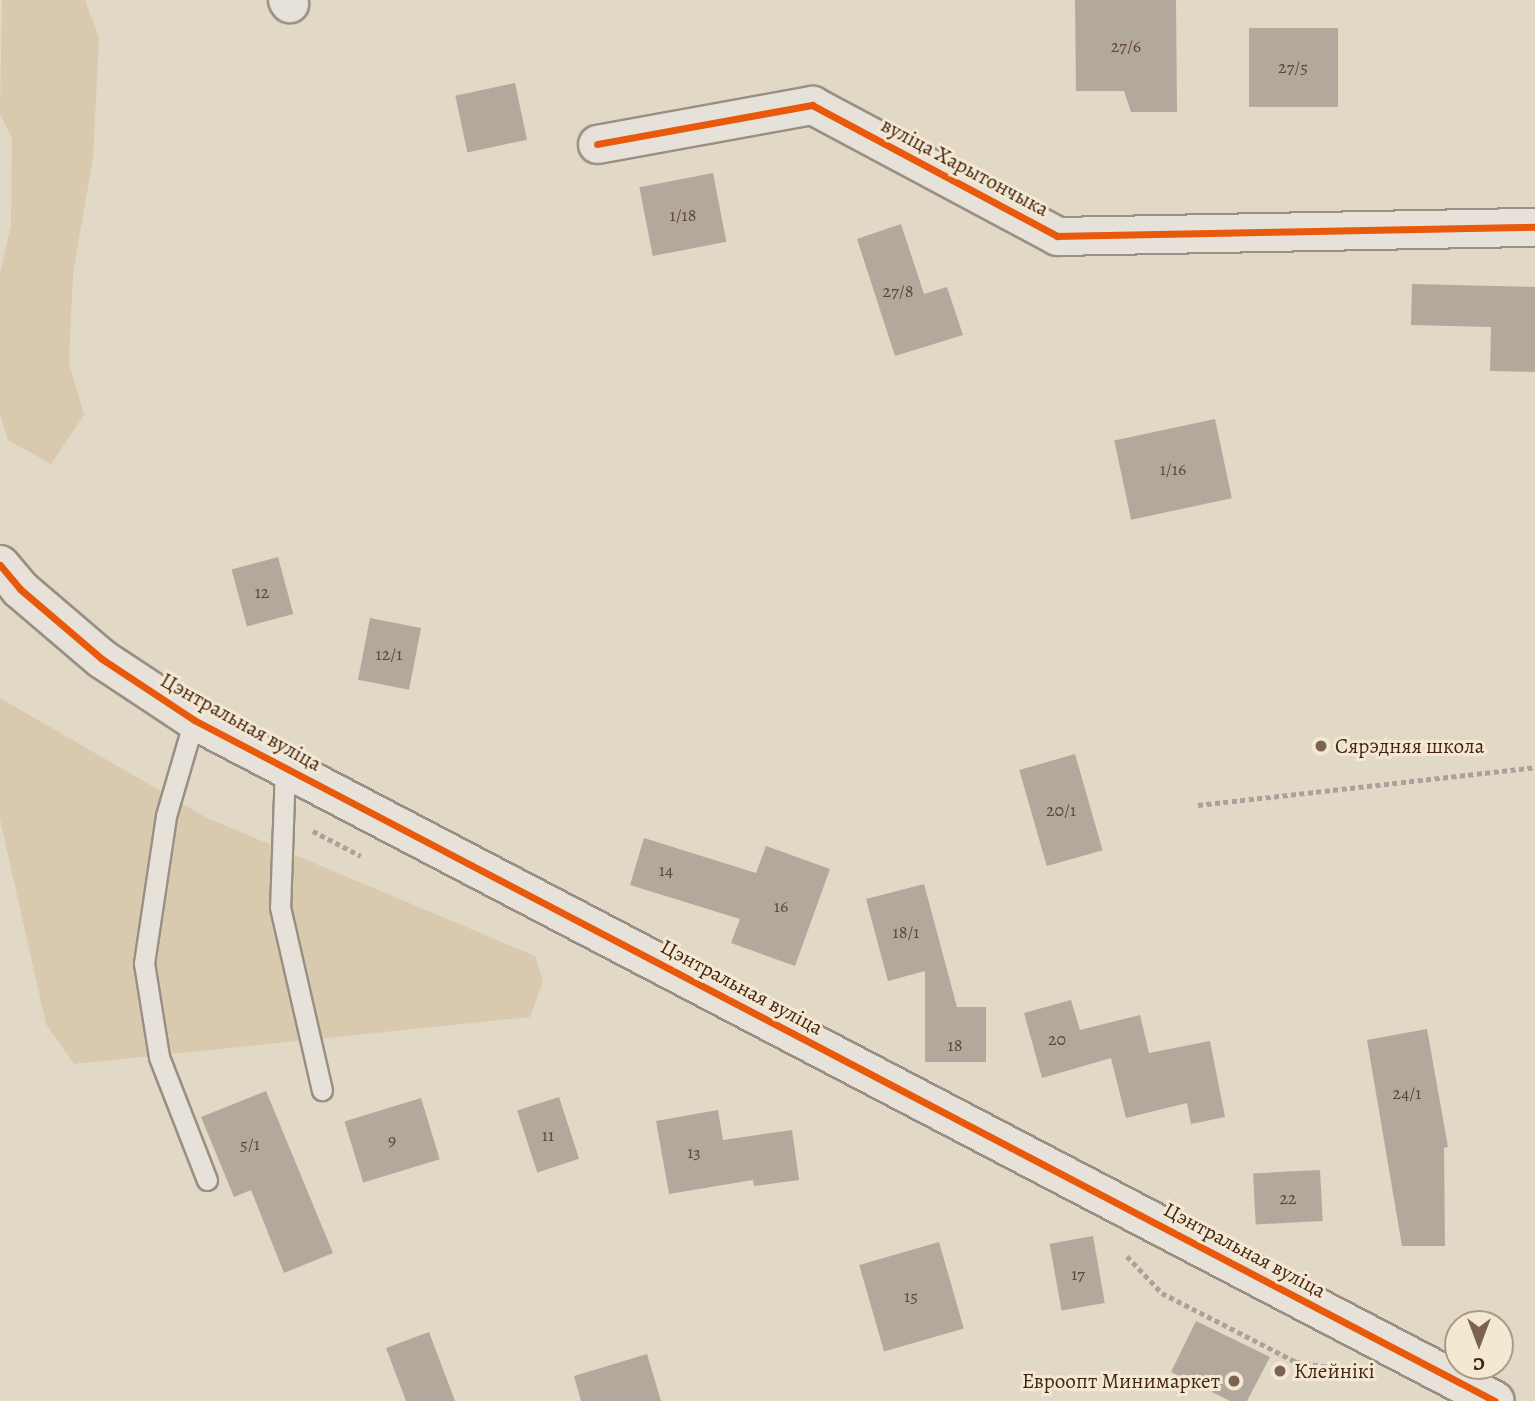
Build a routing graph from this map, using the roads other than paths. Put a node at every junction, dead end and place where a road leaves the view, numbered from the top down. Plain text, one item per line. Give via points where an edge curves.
1 (597, 144) dead end
2 (1535, 227) edge
3 (7, 579) edge
4 (194, 720) junction
5 (285, 767) junction
6 (322, 1090) dead end
7 (206, 1180) dead end
8 (1495, 1401) edge

1 - 2 street, вуліца Харытончыка via 812,105 1056,236
3 - 4 street, Цэнтральная вуліца via 102,659
4 - 5 street, Цэнтральная вуліца
4 - 7 lane via 166,816 144,963 159,1058
5 - 6 lane via 280,907
5 - 8 street, Цэнтральная вуліца

